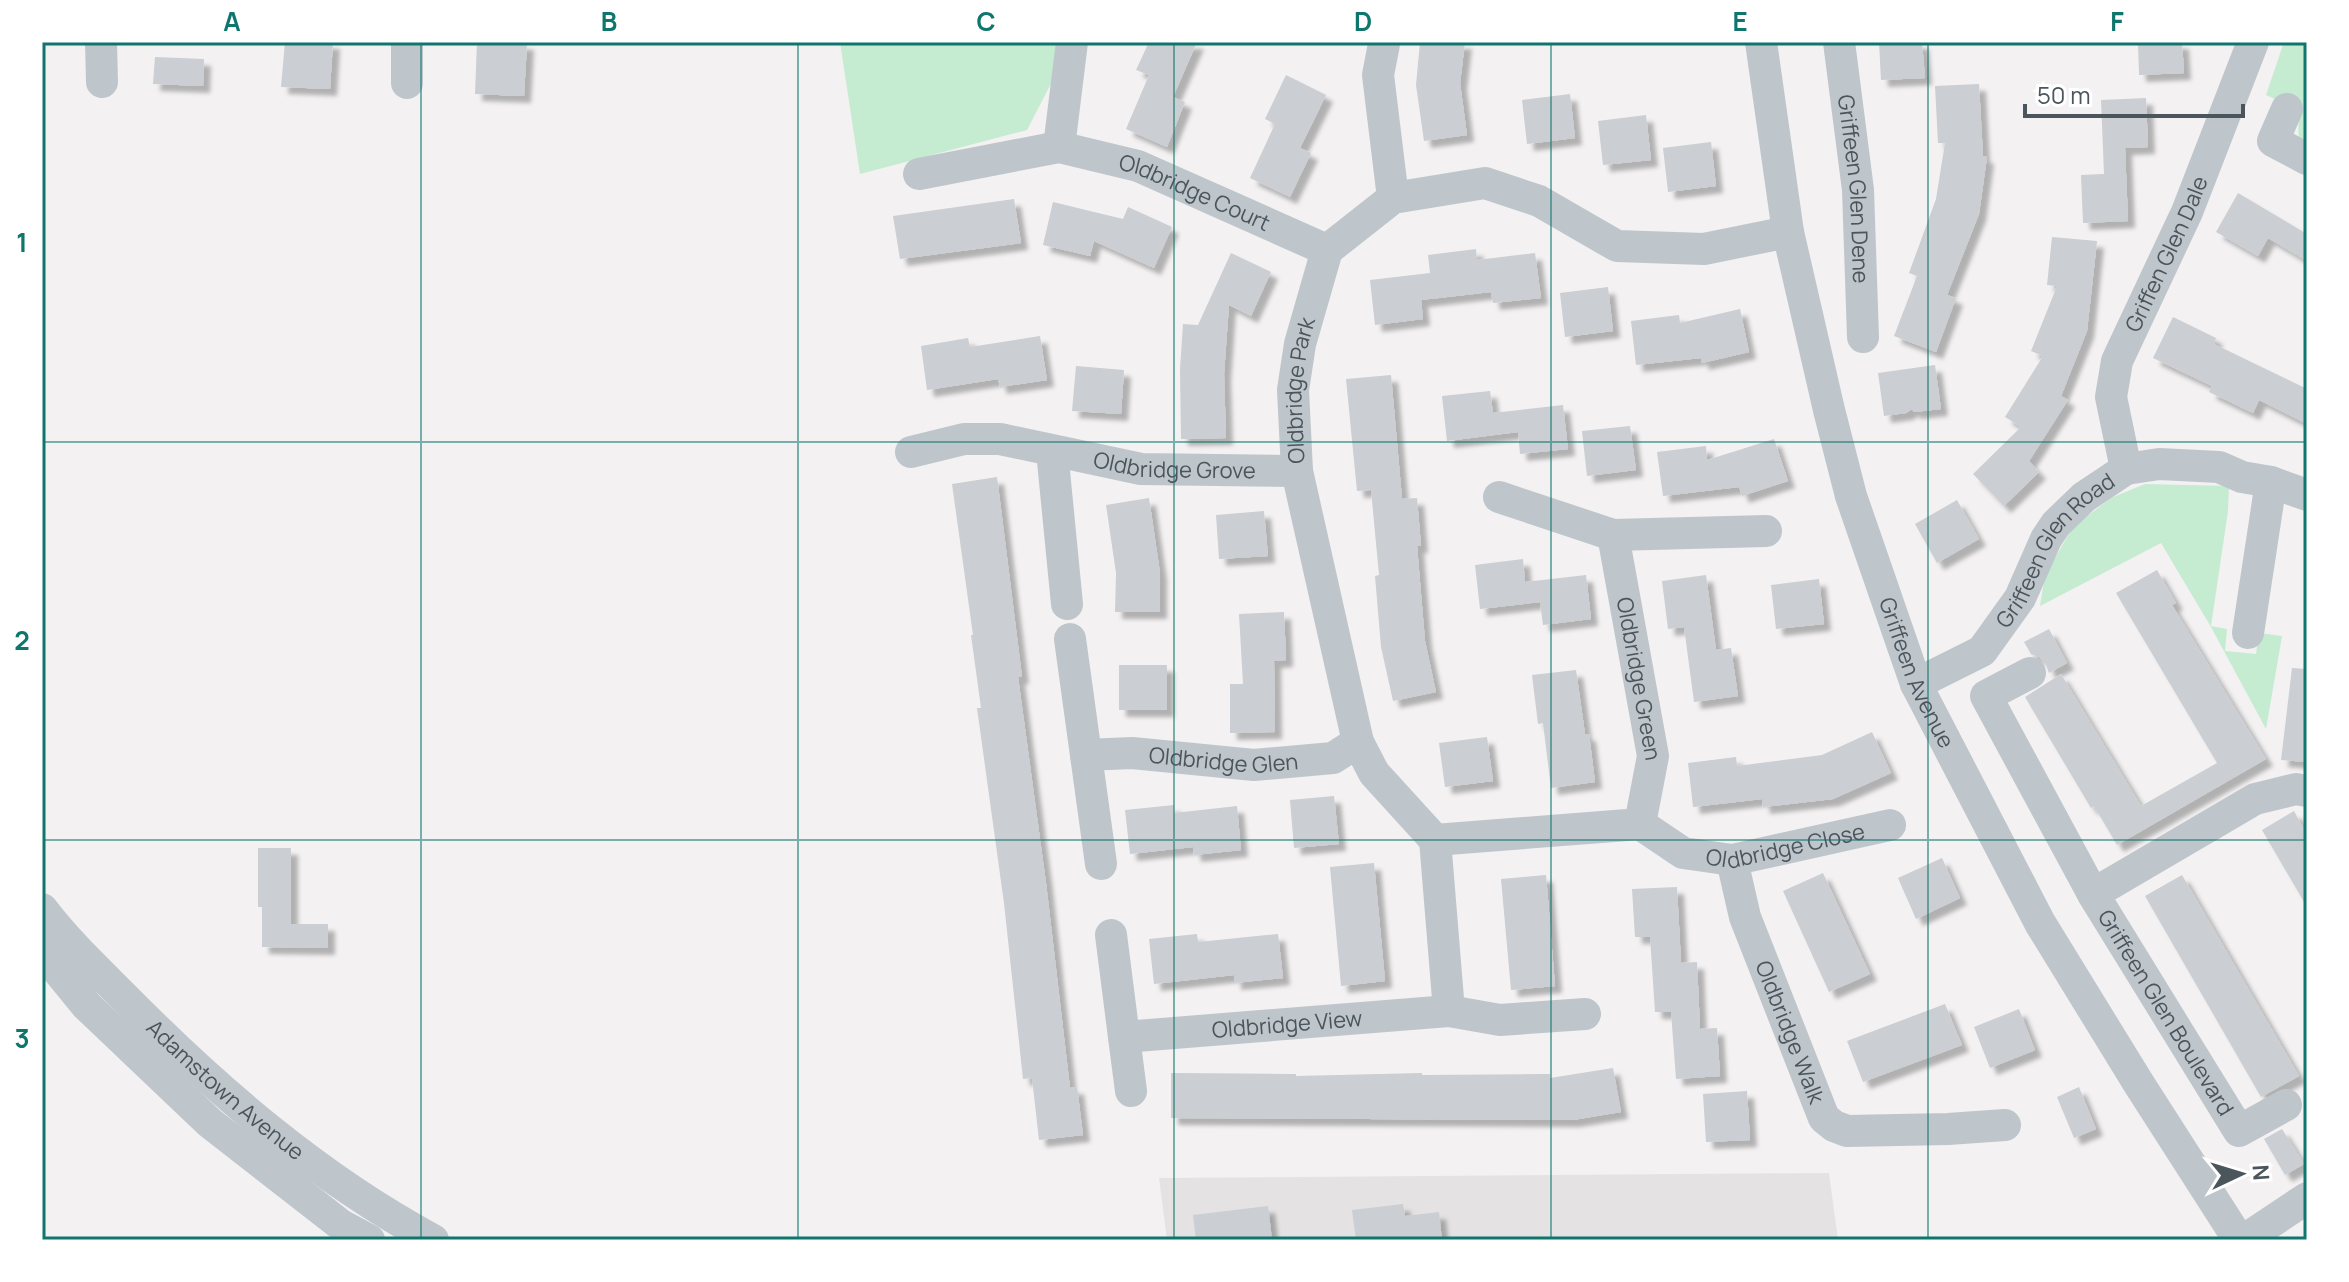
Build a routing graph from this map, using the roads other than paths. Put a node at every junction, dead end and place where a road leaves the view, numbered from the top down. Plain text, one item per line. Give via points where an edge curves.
1 (101, 42) edge
2 (407, 42) edge
3 (1072, 42) edge
4 (1761, 42) edge
5 (1839, 42) edge
6 (2253, 42) edge
7 (1384, 44) dead end
8 (102, 82) dead end
9 (407, 83) dead end
10 (2287, 109) dead end
11 (1059, 147) junction
12 (2307, 159) edge
13 (919, 174) dead end
14 (1393, 198) junction
15 (1788, 232) junction
16 (1327, 250) junction
17 (1863, 337) dead end
18 (1052, 451) junction
19 (911, 452) dead end
20 (2126, 469) junction
21 (1297, 471) junction
22 (2271, 482) junction
23 (2307, 495) edge
24 (1499, 497) dead end
25 (1766, 531) dead end
26 (1613, 535) junction
27 (1067, 604) dead end
28 (2248, 633) dead end
29 (1070, 639) dead end
30 (2030, 673) dead end
31 (1916, 684) junction
32 (1358, 742) junction
33 (1086, 755) junction
34 (2307, 791) edge
35 (1640, 824) junction
36 (1890, 825) dead end
37 (1435, 840) junction
38 (1732, 860) junction
39 (1101, 864) dead end
40 (2093, 894) junction
41 (42, 909) edge
42 (1111, 935) dead end
43 (42, 951) edge
44 (1449, 1011) junction
45 (1585, 1014) dead end
46 (1124, 1037) junction
47 (1131, 1091) dead end
48 (2286, 1105) dead end
49 (2005, 1125) dead end
50 (2307, 1198) edge
51 (369, 1240) edge
52 (433, 1240) edge
53 (2242, 1240) edge

1 - 8 street
2 - 9 street
3 - 11 street
4 - 15 street, Griffeen Avenue
5 - 17 street, Griffeen Glen Dene via 1858,190
6 - 20 street, Griffen Glen Dale via 2187,212 2117,361 2111,397
7 - 14 street via 1378,75
10 - 12 street via 2273,141
11 - 13 street, Oldbridge Court
11 - 16 street, Oldbridge Court via 1138,166
14 - 15 street via 1485,183 1539,201 1617,246 1704,249
14 - 16 street
15 - 31 street, Griffeen Avenue via 1851,496
16 - 21 street, Oldbridge Park via 1300,344 1293,390
18 - 19 street, Oldbridge Grove via 1000,439 964,439
18 - 21 street, Oldbridge Grove via 1141,469
18 - 27 street
20 - 22 street, Griffeen Glen Road via 2159,464 2219,467
20 - 31 street, Griffeen Glen Road via 2056,524 2020,598 1982,651
21 - 32 street, Oldbridge Park
22 - 23 street, Griffeen Glen Road
22 - 28 street
24 - 26 street
25 - 26 street
26 - 35 street, Oldbridge Green via 1653,756
29 - 33 street
30 - 40 street, Griffeen Glen Boulevard via 1986,696
31 - 53 street, Griffeen Avenue via 2040,923
32 - 33 street, Oldbridge Glen via 1333,758 1254,765 1132,753
32 - 37 street, Oldbridge Park via 1374,773
33 - 39 street
34 - 40 street, Griffeen Glen Boulevard via 2255,799
35 - 37 street
35 - 38 street, Oldbridge Close via 1683,853
36 - 38 street, Oldbridge Close
37 - 44 street
38 - 49 street, Oldbridge Walk via 1745,917 1824,1118 1847,1131
40 - 48 street, Griffeen Glen Boulevard via 2239,1131
41 - 52 street, Adamstown Avenue via 173,1046 295,1151
42 - 46 street
43 - 51 street, Adamstown Avenue via 87,1006 210,1123 341,1225
44 - 45 street, Oldbridge View via 1500,1020
44 - 46 street, Oldbridge View
46 - 47 street
50 - 53 street

